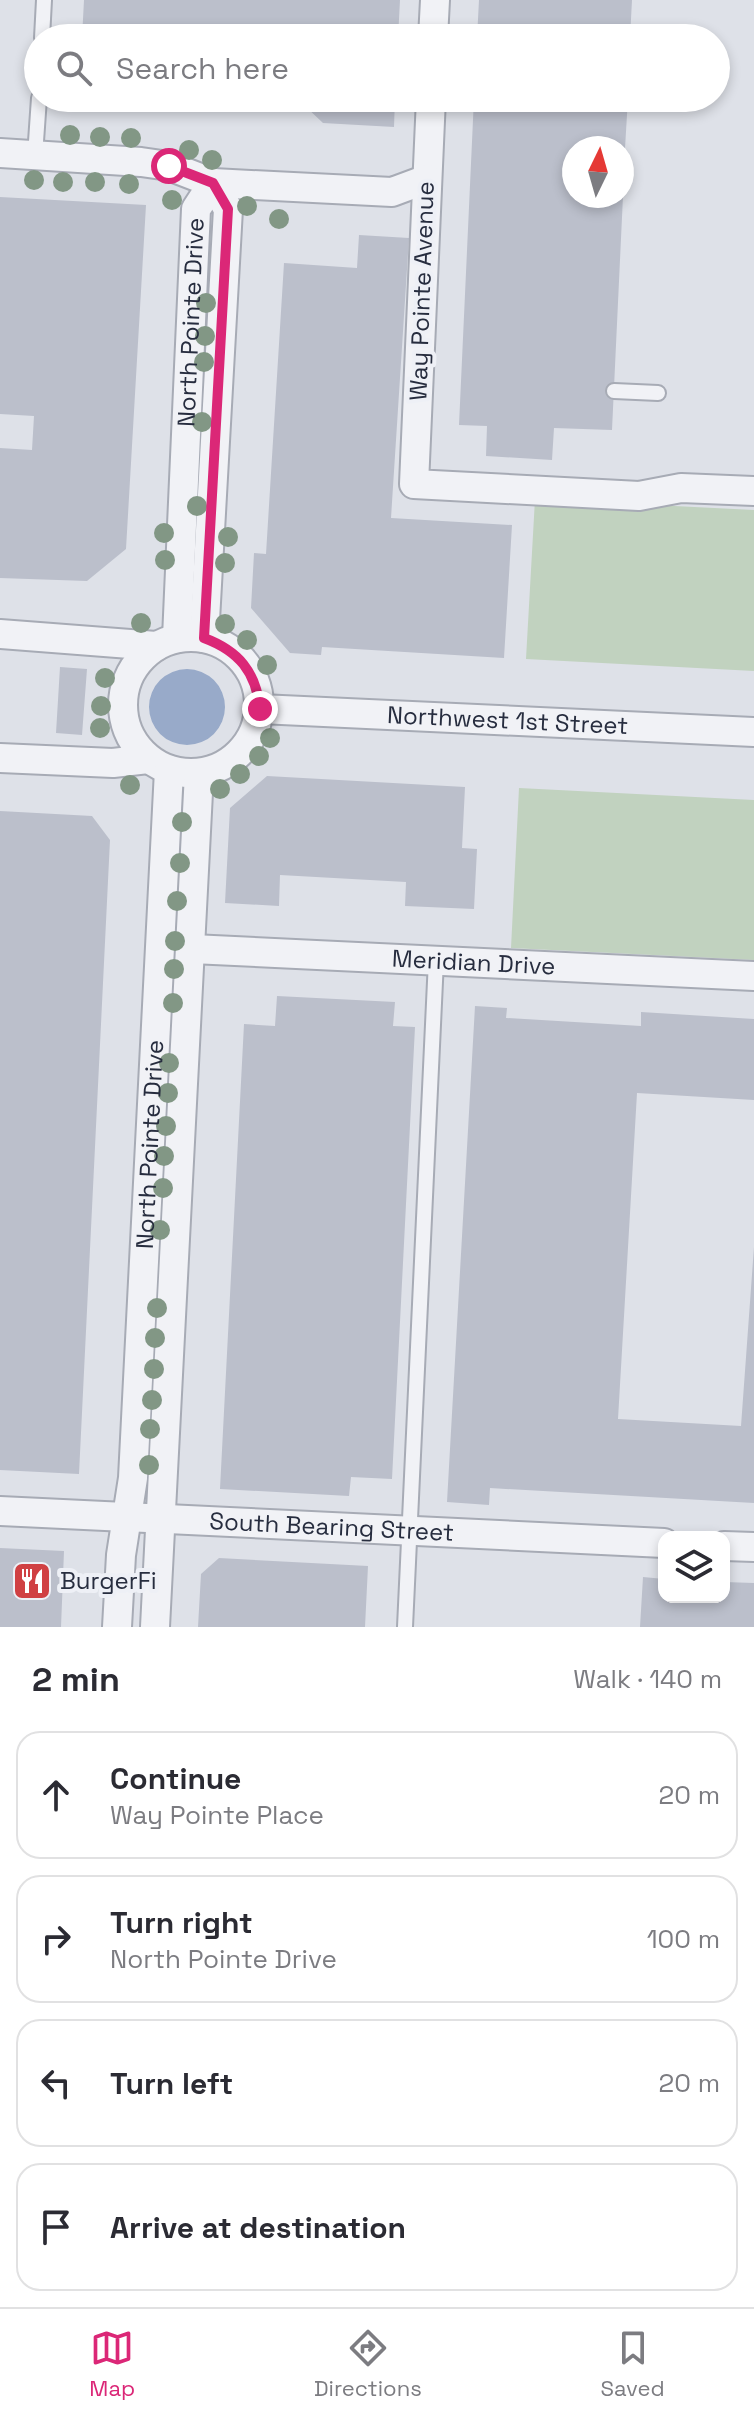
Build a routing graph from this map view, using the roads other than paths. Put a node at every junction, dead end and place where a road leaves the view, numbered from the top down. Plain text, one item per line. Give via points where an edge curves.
1 (44, 0) edge
2 (435, 0) edge
3 (43, 24) edge
4 (434, 24) edge
5 (38, 112) edge
6 (430, 112) edge
7 (0, 153) edge
8 (35, 156) junction
9 (427, 179) junction
10 (213, 183) junction
11 (614, 391) dead end
12 (658, 393) dead end
13 (754, 491) edge
14 (0, 634) edge
15 (179, 641) junction
16 (260, 709) junction
17 (754, 732) edge
18 (0, 758) edge
19 (159, 765) junction
20 (199, 773) junction
21 (192, 949) junction
22 (436, 960) junction
23 (754, 976) edge
24 (0, 1511) edge
25 (127, 1516) junction
26 (161, 1518) junction
27 (409, 1530) junction
28 (658, 1543) edge
29 (730, 1546) edge
30 (754, 1547) edge
31 (117, 1627) edge
32 (155, 1627) edge
33 (405, 1627) edge

1 - 3 lane
2 - 4 street
5 - 8 lane
6 - 9 street, Way Pointe Avenue
7 - 8 street
8 - 10 street via 155,164
9 - 10 street via 411,188 382,192
9 - 13 street, Way Pointe Avenue via 414,484 639,496 681,488
10 - 15 street, North Pointe Drive via 228,209
11 - 12 lane
14 - 15 street
15 - 16 street via 222,645 245,664 258,690
15 - 19 street via 139,660 122,701 129,733
16 - 17 street, Northwest 1st Street
16 - 20 street via 251,736 234,759
18 - 19 street
19 - 20 street
19 - 25 street, North Pointe Drive via 133,1478
20 - 21 street, North Pointe Drive
21 - 22 street, Meridian Drive
21 - 26 street, North Pointe Drive
22 - 23 street, Meridian Drive
22 - 27 lane
24 - 25 street, South Bearing Street
25 - 26 street, South Bearing Street
25 - 31 street, North Pointe Drive
26 - 27 street, South Bearing Street
26 - 32 street, North Pointe Drive
27 - 28 street, South Bearing Street
27 - 33 lane
29 - 30 street

